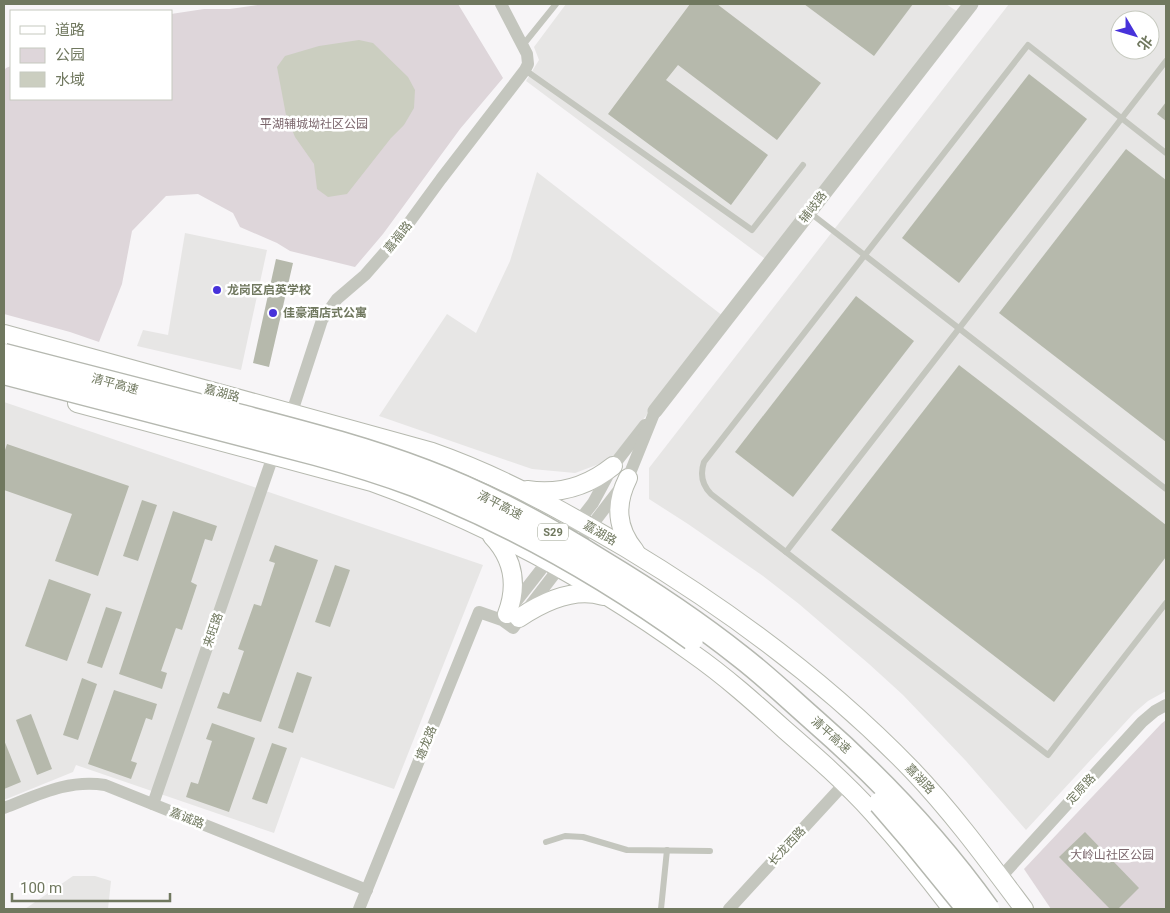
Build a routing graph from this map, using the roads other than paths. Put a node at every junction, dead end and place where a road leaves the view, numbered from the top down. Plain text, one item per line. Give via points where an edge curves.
1 (501, 4) edge
2 (556, 4) edge
3 (971, 4) edge
4 (523, 46) junction
5 (1166, 61) edge
6 (525, 70) junction
7 (1122, 118) junction
8 (1166, 153) edge
9 (803, 165) dead end
10 (810, 212) junction
11 (865, 255) junction
12 (959, 328) junction
13 (4, 334) edge
14 (4, 355) edge
15 (4, 373) edge
16 (4, 384) edge
17 (655, 411) junction
18 (292, 412) junction
19 (273, 456) junction
20 (613, 466) junction
21 (628, 478) junction
22 (520, 489) junction
23 (1166, 489) edge
24 (584, 524) junction
25 (489, 532) junction
26 (786, 552) junction
27 (643, 558) junction
28 (552, 565) junction
29 (609, 597) junction
30 (1166, 603) edge
31 (510, 620) junction
32 (1166, 705) edge
33 (845, 784) junction
34 (153, 804) junction
35 (4, 808) edge
36 (546, 842) dead end
37 (667, 850) junction
38 (710, 851) dead end
39 (1000, 878) junction
40 (367, 890) junction
41 (359, 909) edge
42 (661, 909) edge
43 (729, 909) edge
44 (952, 909) edge
45 (968, 909) edge
46 (988, 909) edge
47 (1024, 909) edge

1 - 4 street
2 - 4 lane
3 - 10 street, 辅岐路
4 - 6 street via 528,60
5 - 7 lane
6 - 9 lane via 752,230
6 - 18 street, 嘉福路 via 400,235 366,274 329,308 322,320
7 - 8 lane
7 - 11 lane via 1028,45
7 - 12 lane
10 - 11 lane
10 - 17 street, 辅岐路
11 - 12 lane
11 - 26 lane via 702,468 707,490
12 - 23 lane
12 - 26 lane
13 - 18 main road, 嘉湖路
14 - 46 highway, 清平高速 / S29, bridge via 374,453 470,490 546,528 676,608 772,682 846,748 898,801
15 - 45 highway, 清平高速 / S29, bridge via 365,468 457,503 537,542 668,622 764,695 870,792
16 - 19 main road
17 - 20 street
17 - 21 street
18 - 22 main road, 嘉湖路 via 432,452
19 - 25 main road via 372,482
19 - 34 street, 来旺路
20 - 22 main road via 593,480 570,488 546,492
20 - 24 street
21 - 24 street
21 - 27 main road via 620,499 620,521 628,542
22 - 24 main road, 嘉湖路
24 - 27 main road, 嘉湖路
24 - 28 street
25 - 28 main road
25 - 31 main road via 504,550 511,570
26 - 30 lane via 1048,755
27 - 39 main road, 嘉湖路 via 751,630 853,714 932,792
28 - 29 main road
28 - 31 street
29 - 31 main road via 592,594 565,596
29 - 33 main road via 731,682
31 - 40 street, 塘龙路 via 479,612
32 - 39 street, 定原路 via 1142,722
33 - 43 street, 长龙西路
33 - 44 main road via 873,812
34 - 35 street, 嘉诚路 via 89,782 53,789
34 - 40 street, 嘉诚路
36 - 37 lane via 565,836 582,837 627,850
37 - 38 lane
37 - 42 lane
39 - 47 main road, 嘉湖路
40 - 41 street, 塘龙路

